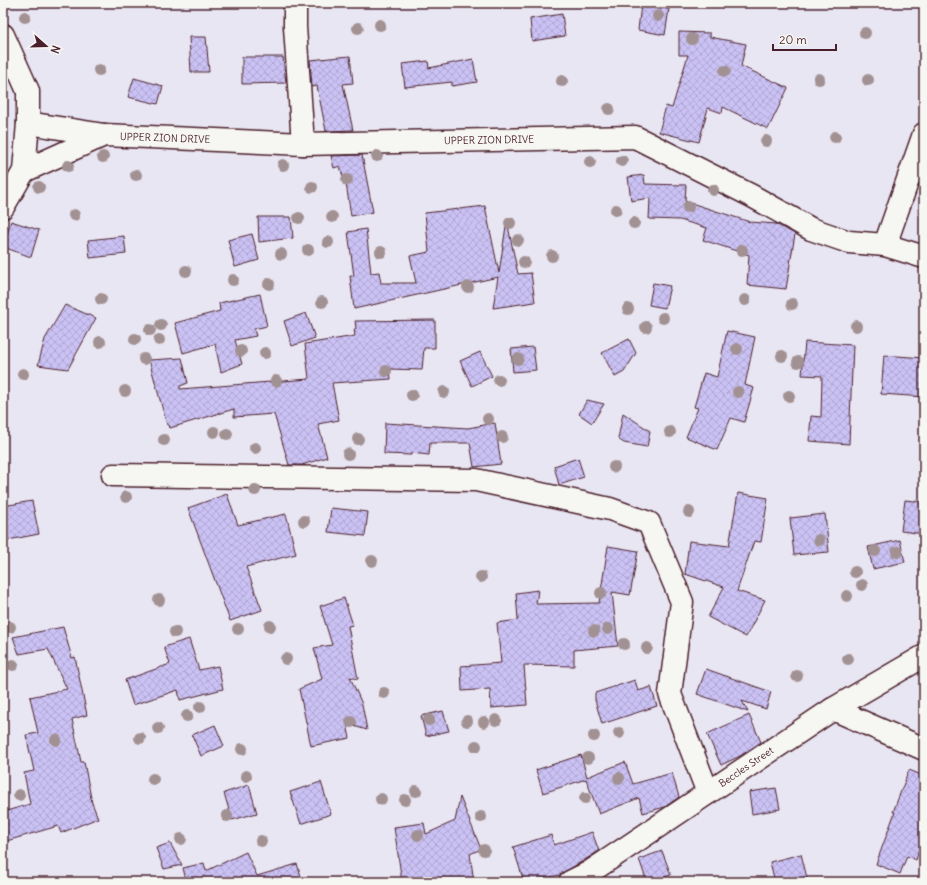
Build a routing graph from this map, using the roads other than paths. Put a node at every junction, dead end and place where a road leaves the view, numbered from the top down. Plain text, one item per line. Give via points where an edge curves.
1 (295, 3) edge
2 (3, 36) edge
3 (28, 123) junction
4 (924, 134) edge
5 (104, 135) junction
6 (303, 144) junction
7 (24, 172) junction
8 (3, 207) edge
9 (885, 245) junction
10 (924, 257) edge
11 (113, 475) dead end
12 (924, 656) edge
13 (833, 709) junction
14 (924, 749) edge
15 (708, 793) junction
16 (570, 882) edge

1 - 6 street
2 - 3 street via 28,91
3 - 5 street, UPPER ZION DRIVE
3 - 7 street
4 - 9 street
5 - 6 street, UPPER ZION DRIVE
5 - 7 street
6 - 9 street, UPPER ZION DRIVE via 635,137 811,229 850,242
7 - 8 street
9 - 10 street, UPPER ZION DRIVE
11 - 15 street via 476,480 610,509 649,523 682,602 670,694
12 - 13 street, Beccles Street
13 - 14 street
13 - 15 street, Beccles Street
15 - 16 street, Beccles Street via 590,872

